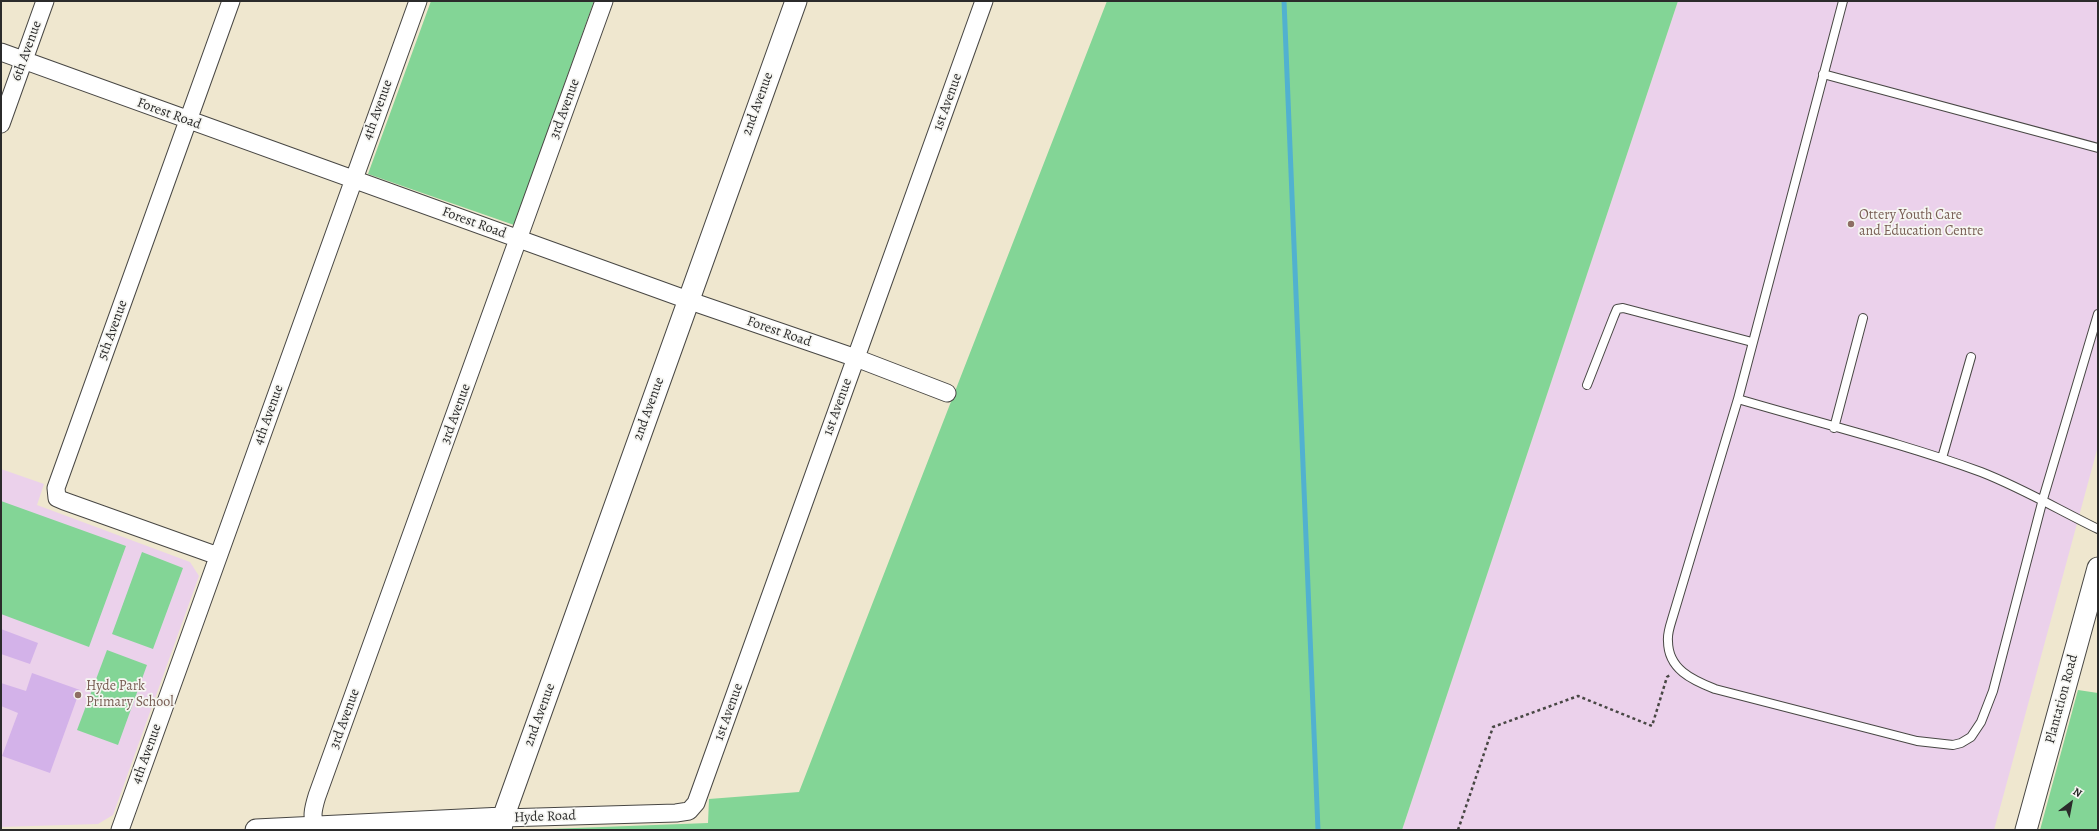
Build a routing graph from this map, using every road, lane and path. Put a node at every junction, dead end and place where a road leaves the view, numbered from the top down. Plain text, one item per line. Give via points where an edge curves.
1 (45, 1) edge
2 (231, 1) edge
3 (418, 1) edge
4 (604, 1) edge
5 (796, 1) edge
6 (984, 1) edge
7 (1843, 1) edge
8 (1, 52) edge
9 (24, 61) junction
10 (1823, 74) junction
11 (188, 121) junction
12 (1, 124) edge
13 (2098, 148) edge
14 (353, 180) junction
15 (519, 239) junction
16 (688, 300) junction
17 (2098, 314) edge
18 (1863, 318) dead end
19 (1752, 342) junction
20 (1971, 357) dead end
21 (856, 358) junction
22 (1587, 385) dead end
23 (948, 393) dead end
24 (1738, 399) junction
25 (1834, 428) junction
26 (1942, 458) junction
27 (2043, 499) junction
28 (2098, 529) edge
29 (218, 556) junction
30 (2098, 568) edge
31 (1678, 669) junction
32 (689, 811) joint
33 (502, 824) edge
34 (315, 829) edge
35 (120, 830) edge
36 (256, 830) edge
37 (1458, 830) edge
38 (2026, 830) edge

1 - 9 street, 6th Avenue
2 - 11 street, 5th Avenue
3 - 14 street, 4th Avenue
4 - 15 street, 3rd Avenue
5 - 16 street, 2nd Avenue
6 - 21 street, 1st Avenue
7 - 10 lane
8 - 9 street, Forest Road
9 - 11 street, Forest Road
9 - 12 street, 6th Avenue
10 - 13 lane
10 - 19 lane
11 - 14 street, Forest Road
11 - 29 street, 5th Avenue via 56,494 64,502
14 - 15 street, Forest Road
14 - 29 street, 4th Avenue
15 - 16 street, Forest Road
15 - 34 street, 3rd Avenue via 317,796 312,812
16 - 21 street, Forest Road
16 - 33 street, 2nd Avenue
17 - 27 lane
18 - 25 lane
19 - 22 lane via 1623,308 1617,309
19 - 24 lane
20 - 26 lane
21 - 23 street, Forest Road
21 - 32 street, 1st Avenue via 700,794
24 - 25 lane
24 - 31 lane via 1667,640 1670,654
25 - 26 lane
26 - 27 lane via 1982,472
27 - 28 lane
27 - 31 lane via 1986,711 1975,732 1961,743 1917,741 1840,722 1715,689 1689,679
29 - 35 street, 4th Avenue
30 - 38 street, Plantation Road
31 - 37 path via 1668,677 1652,726 1578,696 1493,727
32 - 33 street, Hyde Road
33 - 34 street, Hyde Road
34 - 36 street, Hyde Road

